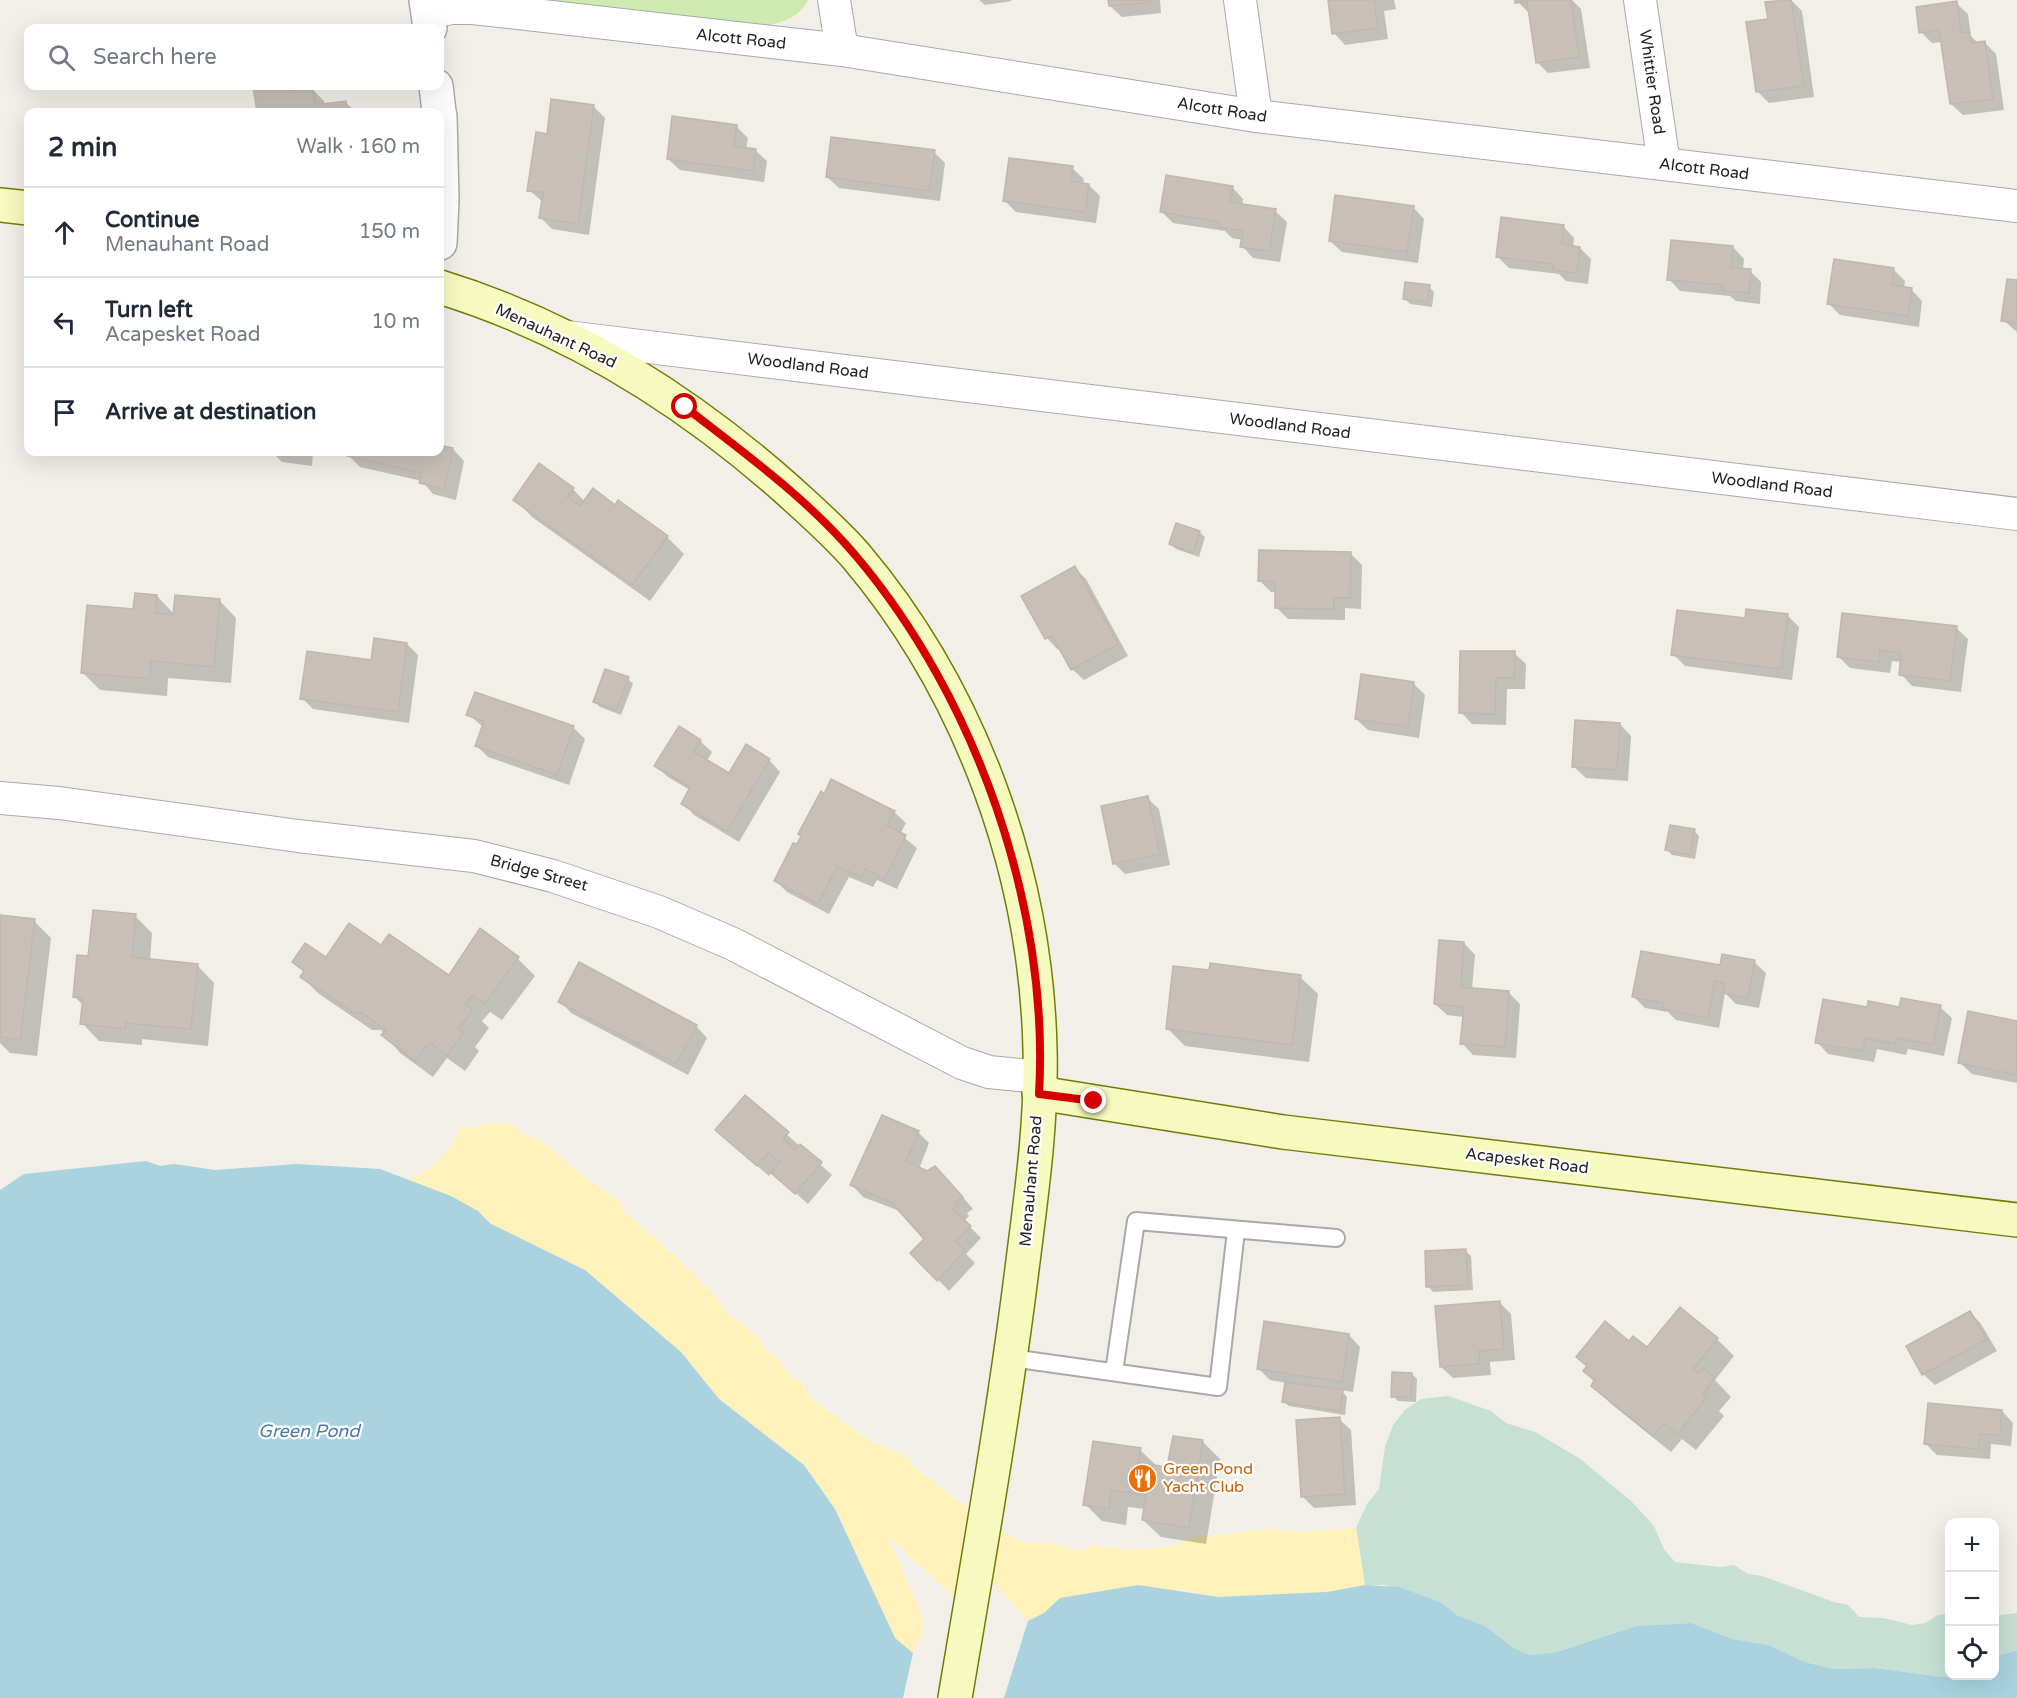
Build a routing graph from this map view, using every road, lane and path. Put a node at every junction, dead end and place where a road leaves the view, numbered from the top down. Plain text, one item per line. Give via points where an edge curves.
1 (834, 0) edge
2 (1240, 0) edge
3 (1640, 0) edge
4 (428, 14) edge
5 (842, 50) junction
6 (436, 90) edge
7 (438, 108) edge
8 (1256, 116) junction
9 (1664, 164) junction
10 (0, 205) edge
11 (2017, 206) edge
12 (24, 208) edge
13 (444, 288) edge
14 (563, 337) junction
15 (2017, 514) edge
16 (0, 798) edge
17 (1039, 1085) junction
18 (2017, 1220) edge
19 (1236, 1231) junction
20 (1336, 1238) dead end
21 (1011, 1358) junction
22 (1114, 1372) junction
23 (955, 1698) edge

1 - 5 street
2 - 8 street
3 - 9 street, Whittier Road
4 - 5 street, Alcott Road via 473,8
5 - 8 street, Alcott Road
6 - 7 street
8 - 9 street, Alcott Road
9 - 11 street, Alcott Road
10 - 12 main road
13 - 14 main road, Menauhant Road
14 - 15 street, Woodland Road
14 - 17 main road, Menauhant Road via 609,358 685,407 760,465 855,555 900,616 968,733 1015,866 1035,987
16 - 17 street, Bridge Street via 474,856 553,876 649,908 733,944 962,1063
17 - 18 main road, Acapesket Road via 1283,1132
17 - 21 main road, Menauhant Road via 1034,1175
19 - 20 lane
19 - 22 lane via 1136,1221
19 - 22 lane via 1218,1387
21 - 22 lane
21 - 23 main road, Menauhant Road

